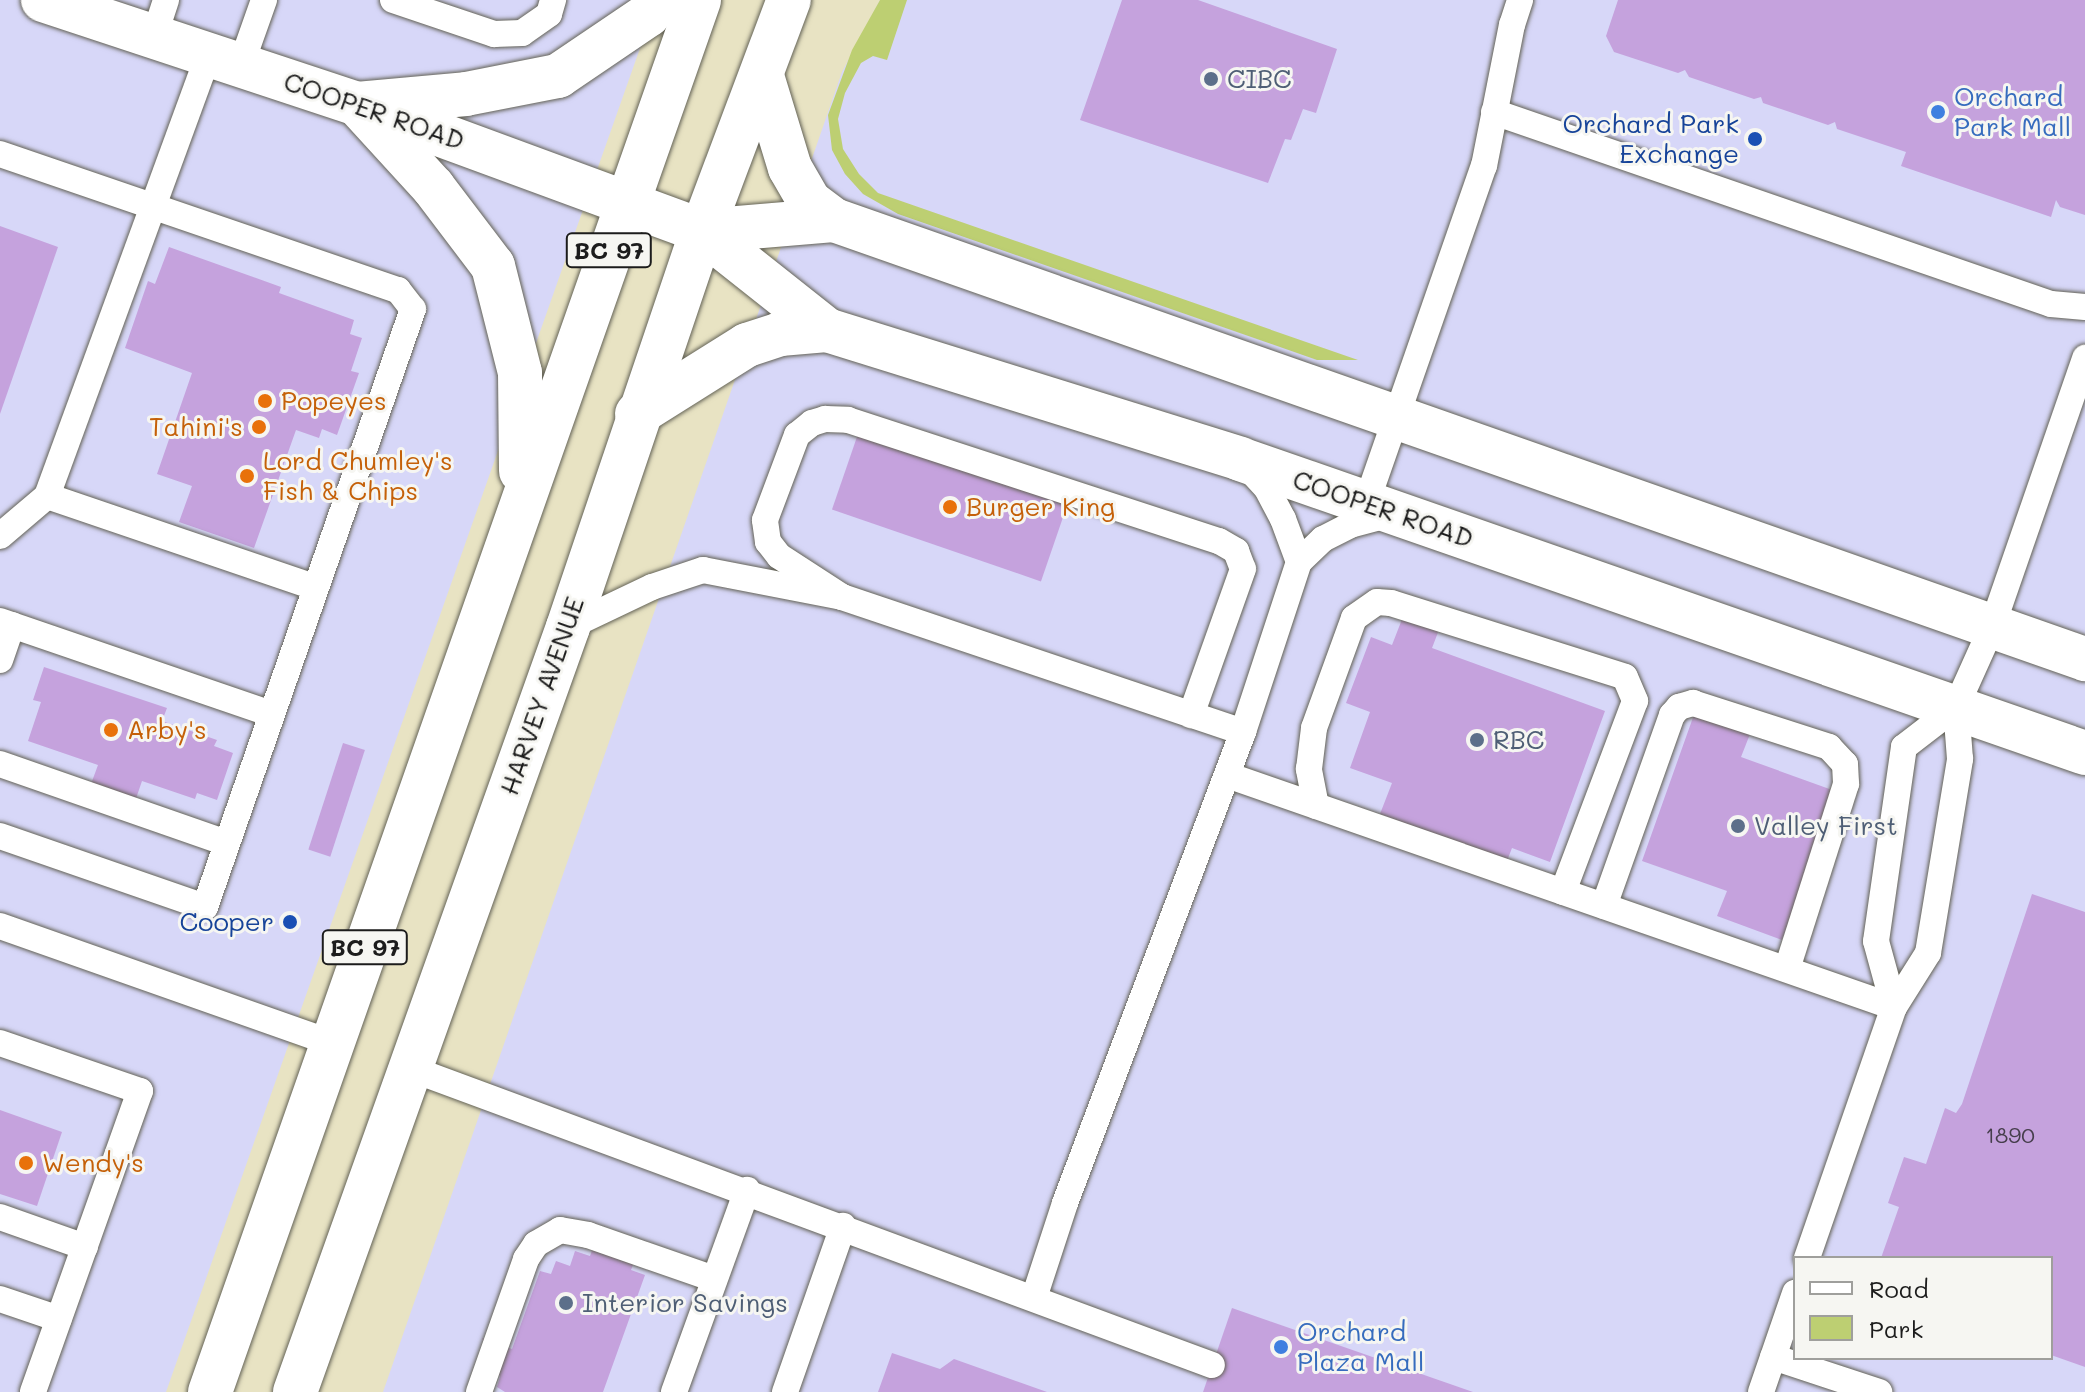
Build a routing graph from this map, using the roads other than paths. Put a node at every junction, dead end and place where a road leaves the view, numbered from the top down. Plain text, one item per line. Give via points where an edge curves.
1 (43, 0) edge
2 (264, 0) edge
3 (393, 0) edge
4 (553, 0) edge
5 (658, 0) edge
6 (699, 0) edge
7 (789, 0) edge
8 (1520, 0) edge
9 (160, 18) edge
10 (225, 60) junction
11 (762, 76) junction
12 (357, 104) junction
13 (1494, 112) junction
14 (0, 154) edge
15 (626, 202) junction
16 (153, 206) junction
17 (834, 220) junction
18 (702, 231) junction
19 (2085, 307) edge
20 (827, 330) junction
21 (2085, 358) edge
22 (637, 414) junction
23 (1396, 417) junction
24 (1240, 459) junction
25 (47, 496) junction
26 (521, 501) junction
27 (1381, 509) junction
28 (0, 536) edge
29 (1299, 562) junction
30 (315, 587) junction
31 (842, 597) junction
32 (6, 623) edge
33 (568, 627) junction
34 (1992, 627) junction
35 (2085, 659) edge
36 (0, 660) edge
37 (1956, 707) junction
38 (271, 714) junction
39 (1191, 715) junction
40 (1243, 732) junction
41 (2085, 753) edge
42 (0, 764) edge
43 (1227, 775) junction
44 (1316, 806) junction
45 (0, 836) edge
46 (227, 843) junction
47 (1563, 892) junction
48 (1604, 906) junction
49 (0, 926) edge
50 (1787, 969) junction
51 (1894, 1007) junction
52 (0, 1043) edge
53 (332, 1043) junction
54 (409, 1068) junction
55 (747, 1190) junction
56 (0, 1217) edge
57 (843, 1226) junction
58 (85, 1247) junction
59 (1808, 1256) edge
60 (714, 1279) junction
61 (1034, 1298) junction
62 (0, 1299) edge
63 (1793, 1299) edge
64 (59, 1319) junction
65 (1773, 1357) junction
66 (1212, 1365) dead end
67 (33, 1392) edge
68 (210, 1392) edge
69 (295, 1392) edge
70 (479, 1392) edge
71 (674, 1392) edge
72 (785, 1392) edge
73 (1761, 1392) edge
74 (1879, 1392) edge

1 - 9 main road, COOPER ROAD
2 - 10 lane
3 - 4 lane via 494,34 522,33 549,14
5 - 12 main road via 648,15 558,76 466,94
6 - 15 main road, BC 97
7 - 11 main road, HARVEY AVENUE / BC 97
8 - 13 lane
9 - 10 main road, COOPER ROAD
10 - 12 main road, COOPER ROAD
10 - 16 lane
11 - 17 main road via 790,168 810,202
11 - 18 main road, HARVEY AVENUE / BC 97
12 - 15 main road, COOPER ROAD
12 - 26 main road via 433,187 493,266 520,373
13 - 19 lane via 2051,304
13 - 23 lane via 1484,166
14 - 16 lane
15 - 18 main road, COOPER ROAD
15 - 26 main road, BC 97
16 - 25 lane
16 - 30 lane via 398,290 413,309
17 - 18 main road, COOPER ROAD
17 - 23 main road, COOPER ROAD
18 - 20 main road, COOPER ROAD
18 - 22 main road, HARVEY AVENUE / BC 97
20 - 22 main road via 780,334 747,345
20 - 24 main road, COOPER ROAD
21 - 34 lane
22 - 33 main road, HARVEY AVENUE / BC 97
23 - 27 lane
23 - 34 main road, COOPER ROAD
24 - 27 main road, COOPER ROAD
24 - 29 lane via 1266,487
25 - 28 lane
25 - 30 lane
26 - 53 main road, BC 97
27 - 29 lane via 1323,539
27 - 37 main road, COOPER ROAD
29 - 40 lane
30 - 38 lane
31 - 33 lane via 703,570 652,587
31 - 39 lane
31 - 39 lane via 779,556 768,542 765,520 797,435 825,419 848,420 1219,541 1236,551 1243,569
32 - 36 lane
32 - 38 lane
33 - 54 main road, HARVEY AVENUE / BC 97
34 - 35 main road, COOPER ROAD
34 - 37 lane
37 - 41 main road, COOPER ROAD
37 - 51 lane via 1960,759 1928,953
37 - 51 lane via 1904,747 1876,941
38 - 46 lane
39 - 40 lane
40 - 43 lane
42 - 46 lane
43 - 44 lane
43 - 61 lane
44 - 47 lane
44 - 47 lane via 1309,769 1314,728 1354,618 1377,602 1625,677 1635,701
45 - 46 lane via 205,907
47 - 48 lane
48 - 50 lane
48 - 50 lane via 1679,707 1693,703 1829,747 1845,764 1846,784
49 - 53 lane
50 - 51 lane
51 - 59 lane
52 - 58 lane via 140,1091
53 - 68 main road, BC 97
54 - 55 lane
54 - 69 main road, HARVEY AVENUE / BC 97
55 - 57 lane
55 - 60 lane
56 - 58 lane
57 - 61 lane
57 - 72 lane
58 - 64 lane
60 - 70 lane via 560,1230 536,1244 526,1259
60 - 71 lane
61 - 66 lane
62 - 64 lane
63 - 65 lane
64 - 67 lane
65 - 73 lane
65 - 74 lane

